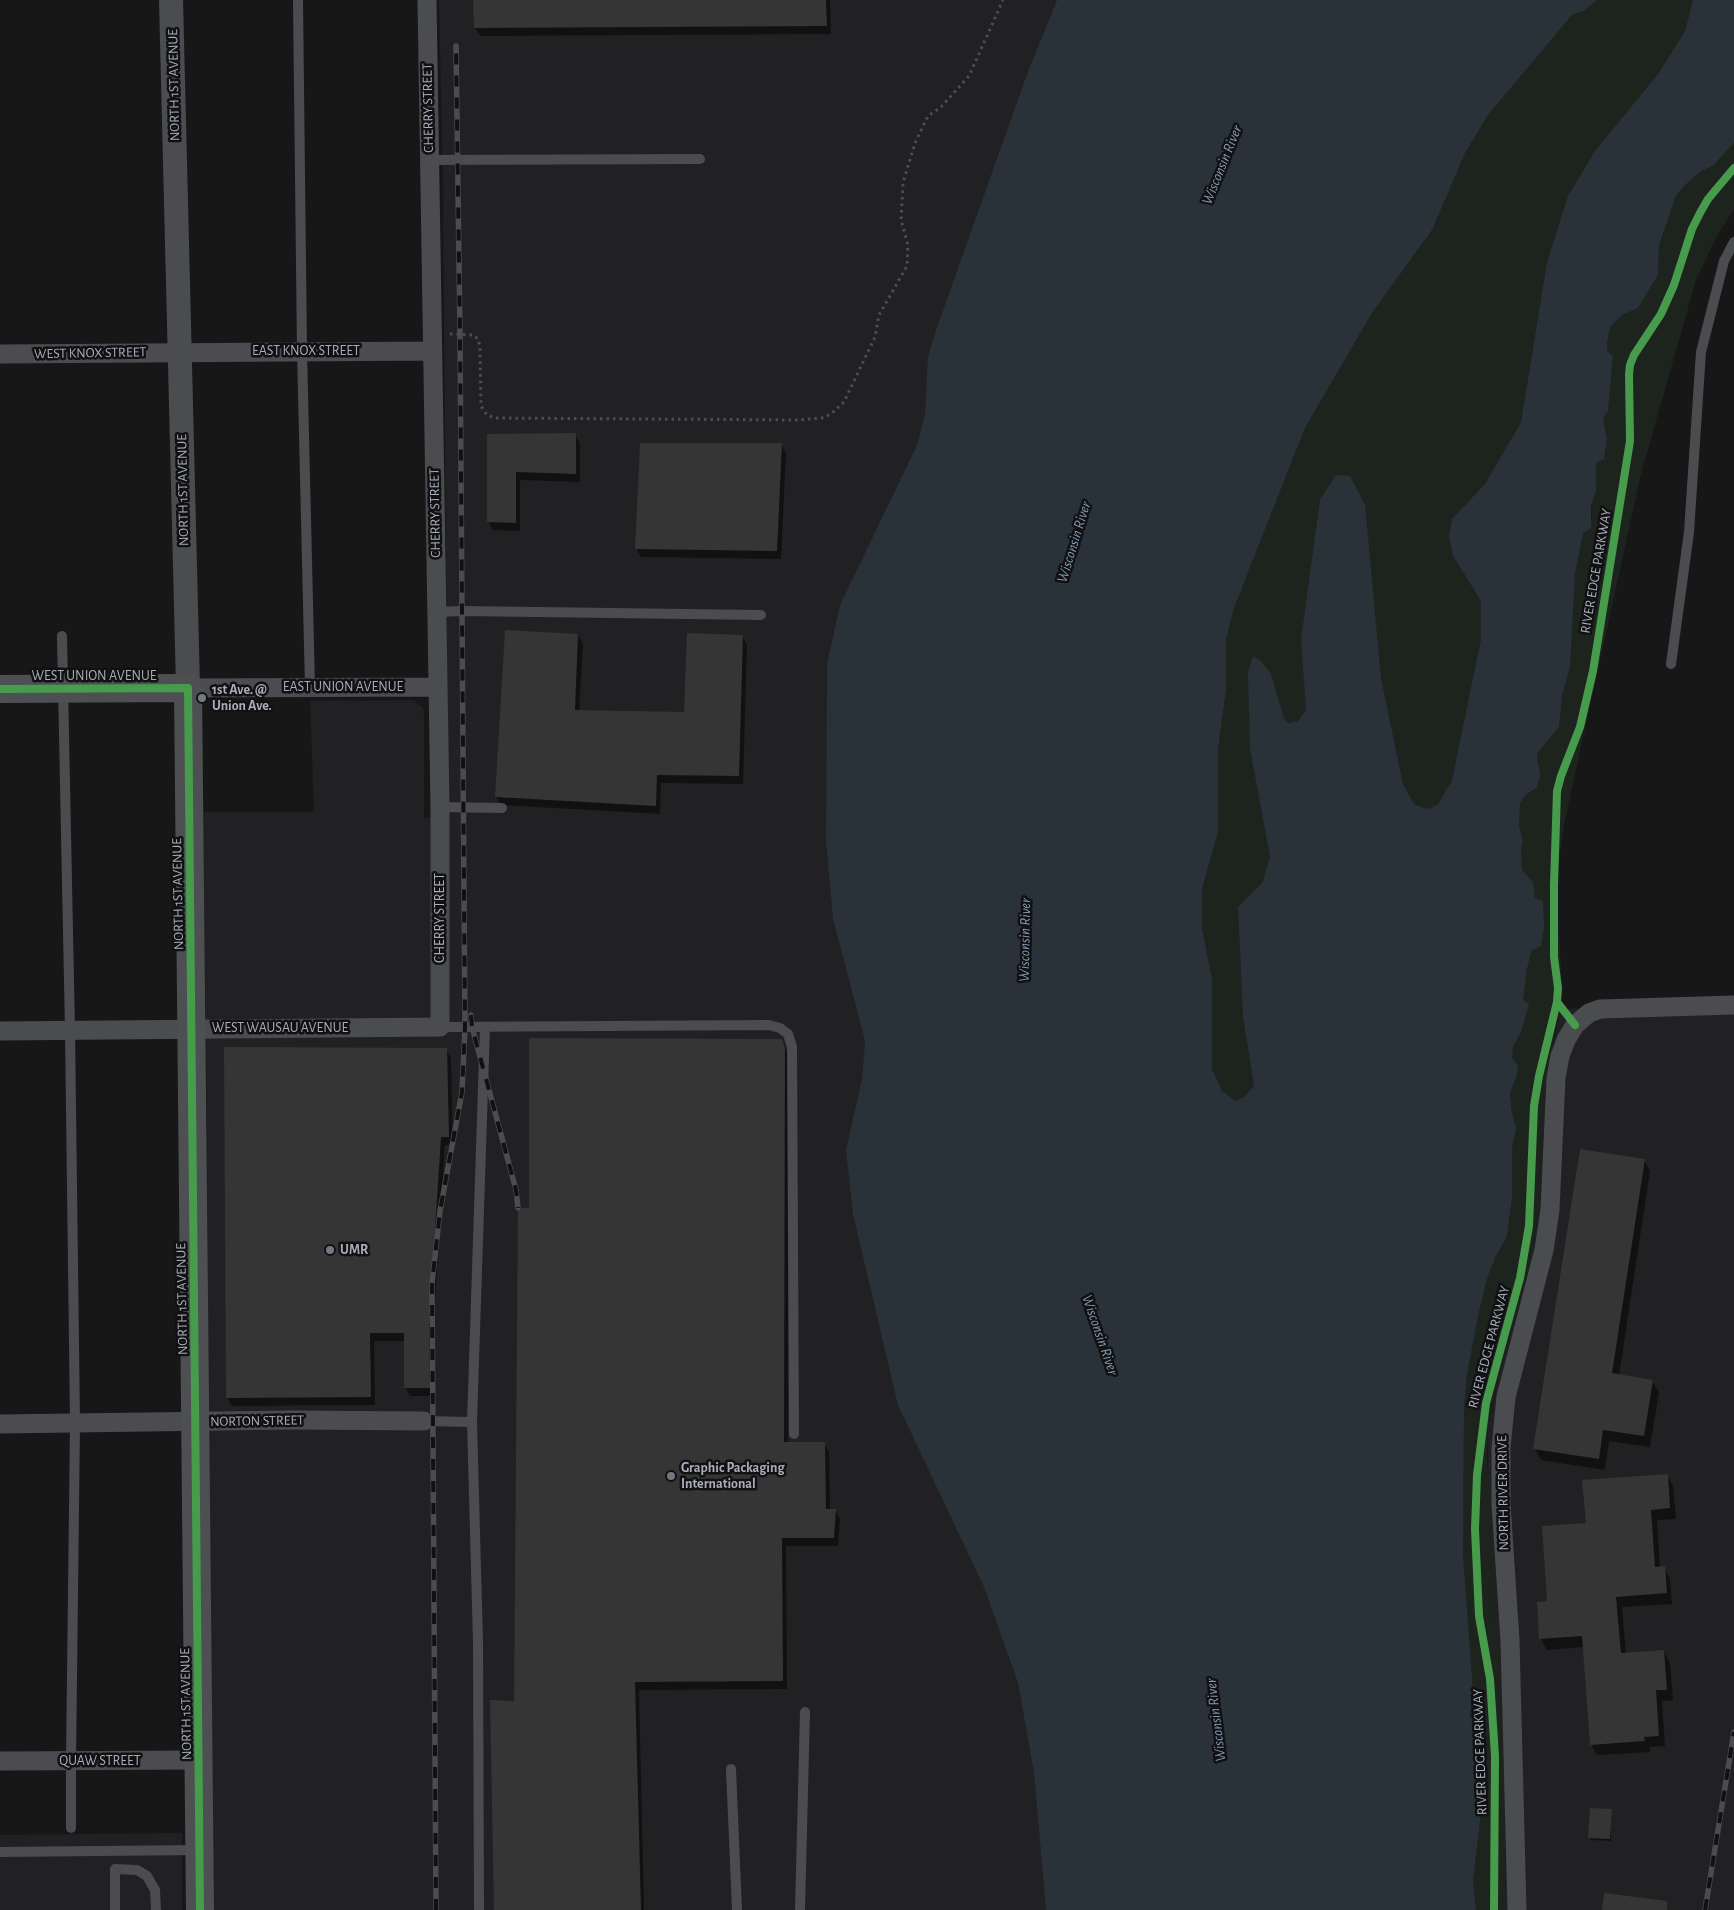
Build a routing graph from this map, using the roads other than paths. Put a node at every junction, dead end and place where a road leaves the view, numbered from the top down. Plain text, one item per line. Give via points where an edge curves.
1 (171, 0) edge
2 (298, 0) edge
3 (427, 0) edge
4 (700, 159) dead end
5 (429, 160) junction
6 (1734, 242) edge
7 (432, 343) junction
8 (180, 352) junction
9 (302, 352) junction
10 (0, 354) edge
11 (437, 612) junction
12 (761, 615) dead end
13 (62, 636) dead end
14 (1671, 664) dead end
15 (310, 687) junction
16 (438, 687) junction
17 (188, 688) junction
18 (0, 689) edge
19 (63, 689) junction
20 (440, 807) junction
21 (502, 808) dead end
22 (1734, 1005) edge
23 (440, 1027) junction
24 (485, 1027) junction
25 (191, 1029) junction
26 (0, 1030) edge
27 (70, 1030) junction
28 (196, 1421) junction
29 (424, 1421) joint
30 (75, 1422) junction
31 (472, 1422) junction
32 (0, 1424) edge
33 (794, 1434) dead end
34 (805, 1712) dead end
35 (199, 1760) junction
36 (0, 1761) edge
37 (70, 1761) junction
38 (731, 1768) dead end
39 (71, 1828) dead end
40 (200, 1850) junction
41 (0, 1852) edge
42 (115, 1910) edge
43 (156, 1910) edge
44 (200, 1910) edge
45 (479, 1910) edge
46 (737, 1910) edge
47 (800, 1910) edge
48 (1517, 1910) edge

1 - 8 street, NORTH 1ST AVENUE
2 - 9 lane
3 - 5 street, CHERRY STREET
4 - 5 lane
5 - 7 street, CHERRY STREET
6 - 14 lane via 1724,261 1701,352 1689,532
7 - 9 street, EAST KNOX STREET
7 - 11 street, CHERRY STREET
8 - 9 street, EAST KNOX STREET
8 - 10 street, WEST KNOX STREET
8 - 17 street, NORTH 1ST AVENUE
9 - 15 lane
11 - 12 lane
11 - 16 street, CHERRY STREET
13 - 19 lane
15 - 16 street, EAST UNION AVENUE
15 - 17 street, EAST UNION AVENUE
16 - 20 street, CHERRY STREET
17 - 19 main road, WEST UNION AVENUE
17 - 25 main road, NORTH 1ST AVENUE
18 - 19 main road, WEST UNION AVENUE
19 - 27 lane
20 - 21 lane
20 - 23 street, CHERRY STREET
22 - 48 street, NORTH RIVER DRIVE via 1609,1007 1596,1010 1575,1025 1563,1046 1558,1068 1550,1210 1544,1250 1512,1371 1502,1424 1501,1504 1510,1640
23 - 24 lane
23 - 25 street, WEST WAUSAU AVENUE
24 - 31 lane
24 - 33 lane via 769,1025 788,1034 792,1046
25 - 27 street, WEST WAUSAU AVENUE
25 - 28 main road, NORTH 1ST AVENUE
26 - 27 street, WEST WAUSAU AVENUE
27 - 30 lane
28 - 29 street, NORTON STREET
28 - 30 street, NORTON STREET
28 - 35 main road, NORTH 1ST AVENUE
29 - 31 lane
30 - 32 street, NORTON STREET
30 - 37 lane
31 - 45 lane via 478,1642
34 - 47 lane
35 - 37 street, QUAW STREET
35 - 40 main road, NORTH 1ST AVENUE
36 - 37 street, QUAW STREET
37 - 39 lane
38 - 46 lane
40 - 41 lane
40 - 44 main road, NORTH 1ST AVENUE
42 - 43 lane via 115,1870 137,1870 152,1882

